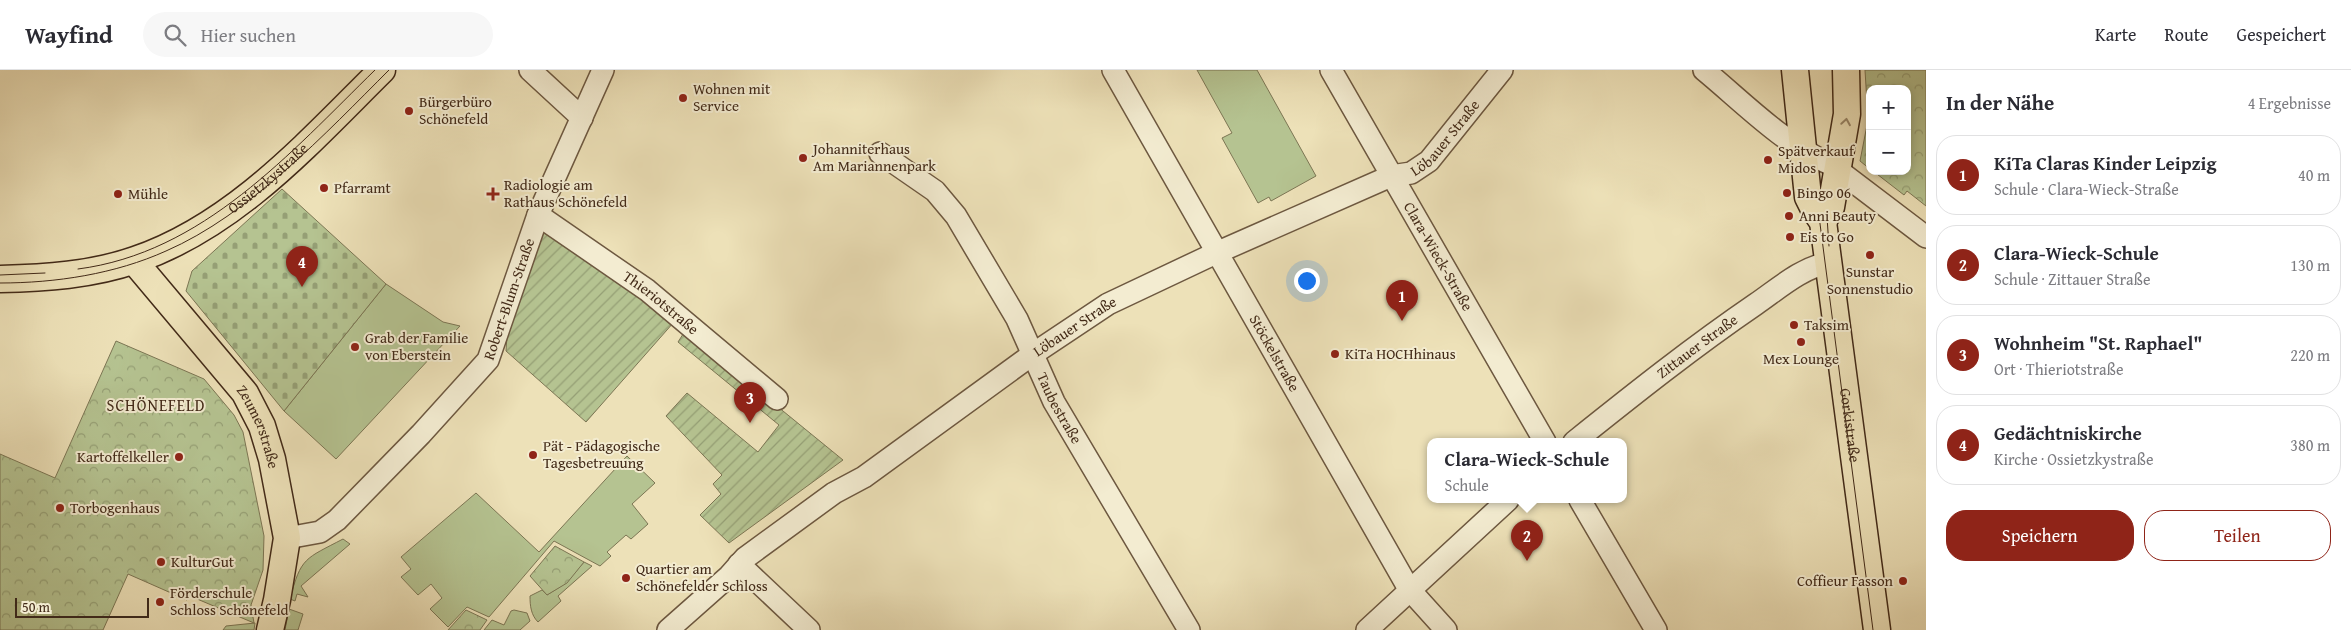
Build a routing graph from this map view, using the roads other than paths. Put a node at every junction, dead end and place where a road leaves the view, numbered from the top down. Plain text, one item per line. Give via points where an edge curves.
1 (382, 70) edge
2 (530, 70) edge
3 (603, 70) edge
4 (1113, 70) edge
5 (1331, 70) edge
6 (1502, 70) edge
7 (1704, 70) edge
8 (1795, 70) edge
9 (1846, 70) edge
10 (582, 118) junction
11 (1802, 149) junction
12 (880, 153) dead end
13 (1838, 170) junction
14 (1391, 176) junction
15 (538, 215) junction
16 (1823, 222) junction
17 (1926, 237) edge
18 (1216, 253) junction
19 (134, 261) junction
20 (1828, 263) junction
21 (0, 279) edge
22 (1033, 354) junction
23 (777, 399) dead end
24 (1544, 438) edge
25 (1579, 438) edge
26 (1505, 503) edge
27 (1582, 503) edge
28 (287, 538) junction
29 (739, 564) junction
30 (1409, 589) junction
31 (270, 630) edge
32 (668, 630) edge
33 (809, 630) edge
34 (1189, 630) edge
35 (1367, 630) edge
36 (1446, 630) edge
37 (1656, 630) edge
38 (1877, 630) edge

1 - 19 main road, Ossietzkystraße via 300,150 228,211 184,239
2 - 10 street
3 - 10 street, Robert-Blum-Straße
4 - 18 street, Stöckelstraße
5 - 14 street, Clara-Wieck-Straße
6 - 14 street, Löbauer Straße via 1429,161 1411,173
7 - 11 street
8 - 11 main road, Gorkistraße
13 -> 9 main road via 1847,114
10 - 15 street, Robert-Blum-Straße
11 - 13 street
11 - 16 main road, Gorkistraße via 1808,197
12 - 22 street, Taubestraße via 935,191 956,216 1017,319
13 - 16 main road via 1832,207
13 - 17 street
14 - 18 street, Löbauer Straße
14 - 24 street, Clara-Wieck-Straße
15 - 23 street, Thieriotstraße via 647,290
15 - 28 street, Robert-Blum-Straße via 488,360 337,520 320,532
16 - 20 main road, Gorkistraße
18 - 22 street, Löbauer Straße via 1108,304
18 - 30 street, Stöckelstraße
19 - 21 main road, Ossietzkystraße via 88,272
19 - 28 main road, Zeumerstraße via 245,393 262,426 272,459
20 - 25 street, Zittauer Straße via 1808,270 1735,318
20 - 38 main road, Gorkistraße
22 - 29 street, Löbauer Straße via 864,476 804,514
22 - 34 street, Taubestraße via 1054,402
26 - 30 street
27 - 37 street
28 - 31 main road, Zeumerstraße
29 - 32 street, Löbauer Straße
29 - 33 street
30 - 35 street
30 - 36 street, Stöckelstraße

